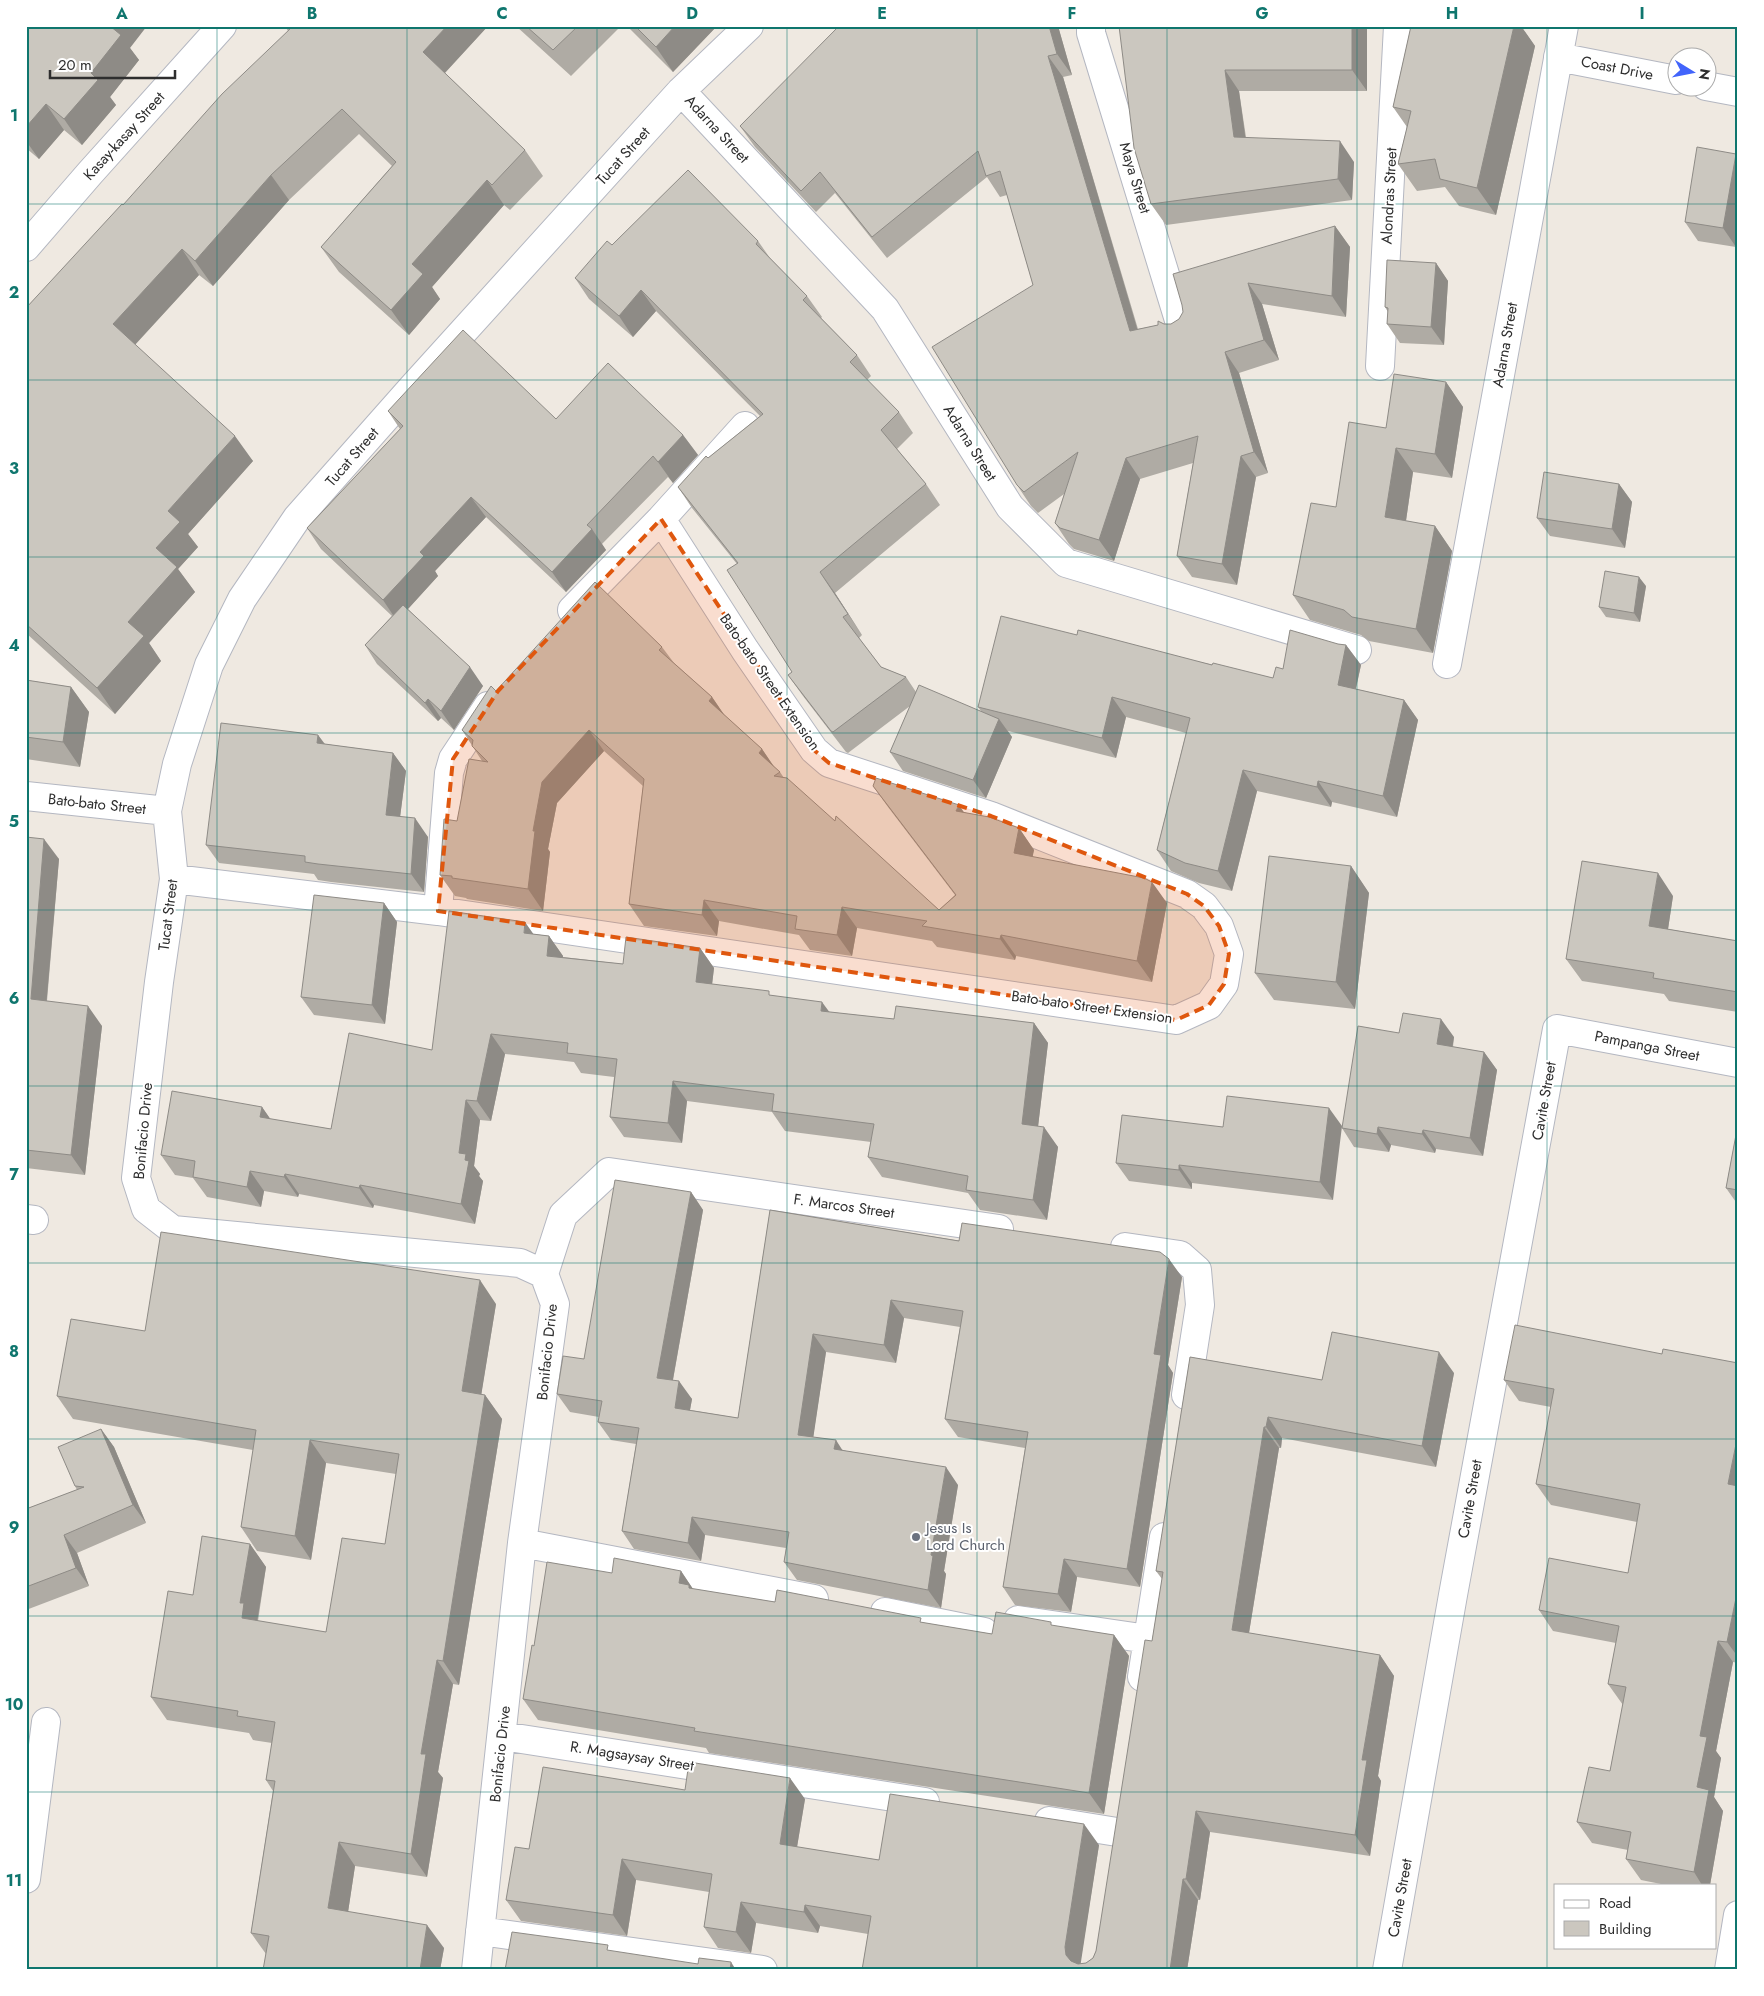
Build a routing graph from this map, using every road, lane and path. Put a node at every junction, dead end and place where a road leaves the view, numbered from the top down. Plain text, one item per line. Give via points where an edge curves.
1 (222, 26) edge
2 (749, 26) edge
3 (1090, 26) edge
4 (1398, 26) edge
5 (1564, 26) edge
6 (1558, 56) junction
7 (1666, 78) edge
8 (1716, 88) edge
9 (681, 91) junction
10 (1738, 92) edge
11 (26, 247) edge
12 (1182, 330) edge
13 (1380, 366) dead end
14 (746, 426) edge
15 (661, 519) junction
16 (556, 627) edge
17 (1357, 650) dead end
18 (1447, 664) dead end
19 (505, 684) edge
20 (26, 796) edge
21 (167, 811) junction
22 (174, 879) junction
23 (438, 911) junction
24 (158, 990) joint
25 (1557, 1029) joint
26 (1738, 1063) edge
27 (1026, 1233) edge
28 (1103, 1244) edge
29 (544, 1274) junction
30 (1182, 1423) edge
31 (1168, 1511) edge
32 (522, 1542) junction
33 (1018, 1620) edge
34 (984, 1632) edge
35 (1148, 1639) junction
36 (1138, 1697) edge
37 (46, 1722) dead end
38 (502, 1736) junction
39 (951, 1806) edge
40 (1029, 1818) edge
41 (1112, 1861) edge
42 (26, 1879) edge
43 (1738, 1915) edge
44 (480, 1931) junction
45 (476, 1970) edge
46 (762, 1970) edge
47 (1387, 1970) edge
48 (1729, 1970) edge

1 - 11 street, Kasay-kasay Street
2 - 9 street, Tucat Street
3 - 12 street, Maya Street
4 - 13 street, Alondras Street
5 - 6 street, Adarna Street
6 - 7 street, Coast Drive
6 - 18 street, Adarna Street
8 - 10 street
9 - 17 street, Adarna Street via 885,309 1010,507 1066,563
9 - 21 street, Tucat Street via 297,518 242,599 209,665 177,764
14 - 15 street
15 - 16 street
15 - 23 street, Bato-bato Street Extension via 814,750 829,763 991,816 1187,894 1204,906 1219,926 1229,954 1224,984 1208,1005 1176,1020
19 - 23 street via 453,759 449,772
20 - 21 street, Bato-bato Street
21 - 22 street, Tucat Street
22 - 23 street, Bato-bato Street Extension
22 - 24 street, Tucat Street
24 - 29 street, Bonifacio Drive via 136,1178 146,1209 173,1230 520,1263
25 - 26 street, Pampanga Street
25 - 47 street, Cavite Street via 1452,1594
27 - 29 street, F. Marcos Street via 609,1172 563,1215
28 - 30 street via 1180,1255 1197,1270 1200,1305
29 - 32 street, Bonifacio Drive via 555,1304
31 - 35 street
32 - 34 street
32 - 38 street, Bonifacio Drive
33 - 35 street
35 - 36 street
37 - 42 street
38 - 39 street, R. Magsaysay Street
38 - 44 street, Bonifacio Drive
40 - 41 street via 1119,1822
43 - 48 street
44 - 45 street, Bonifacio Drive
44 - 46 street

